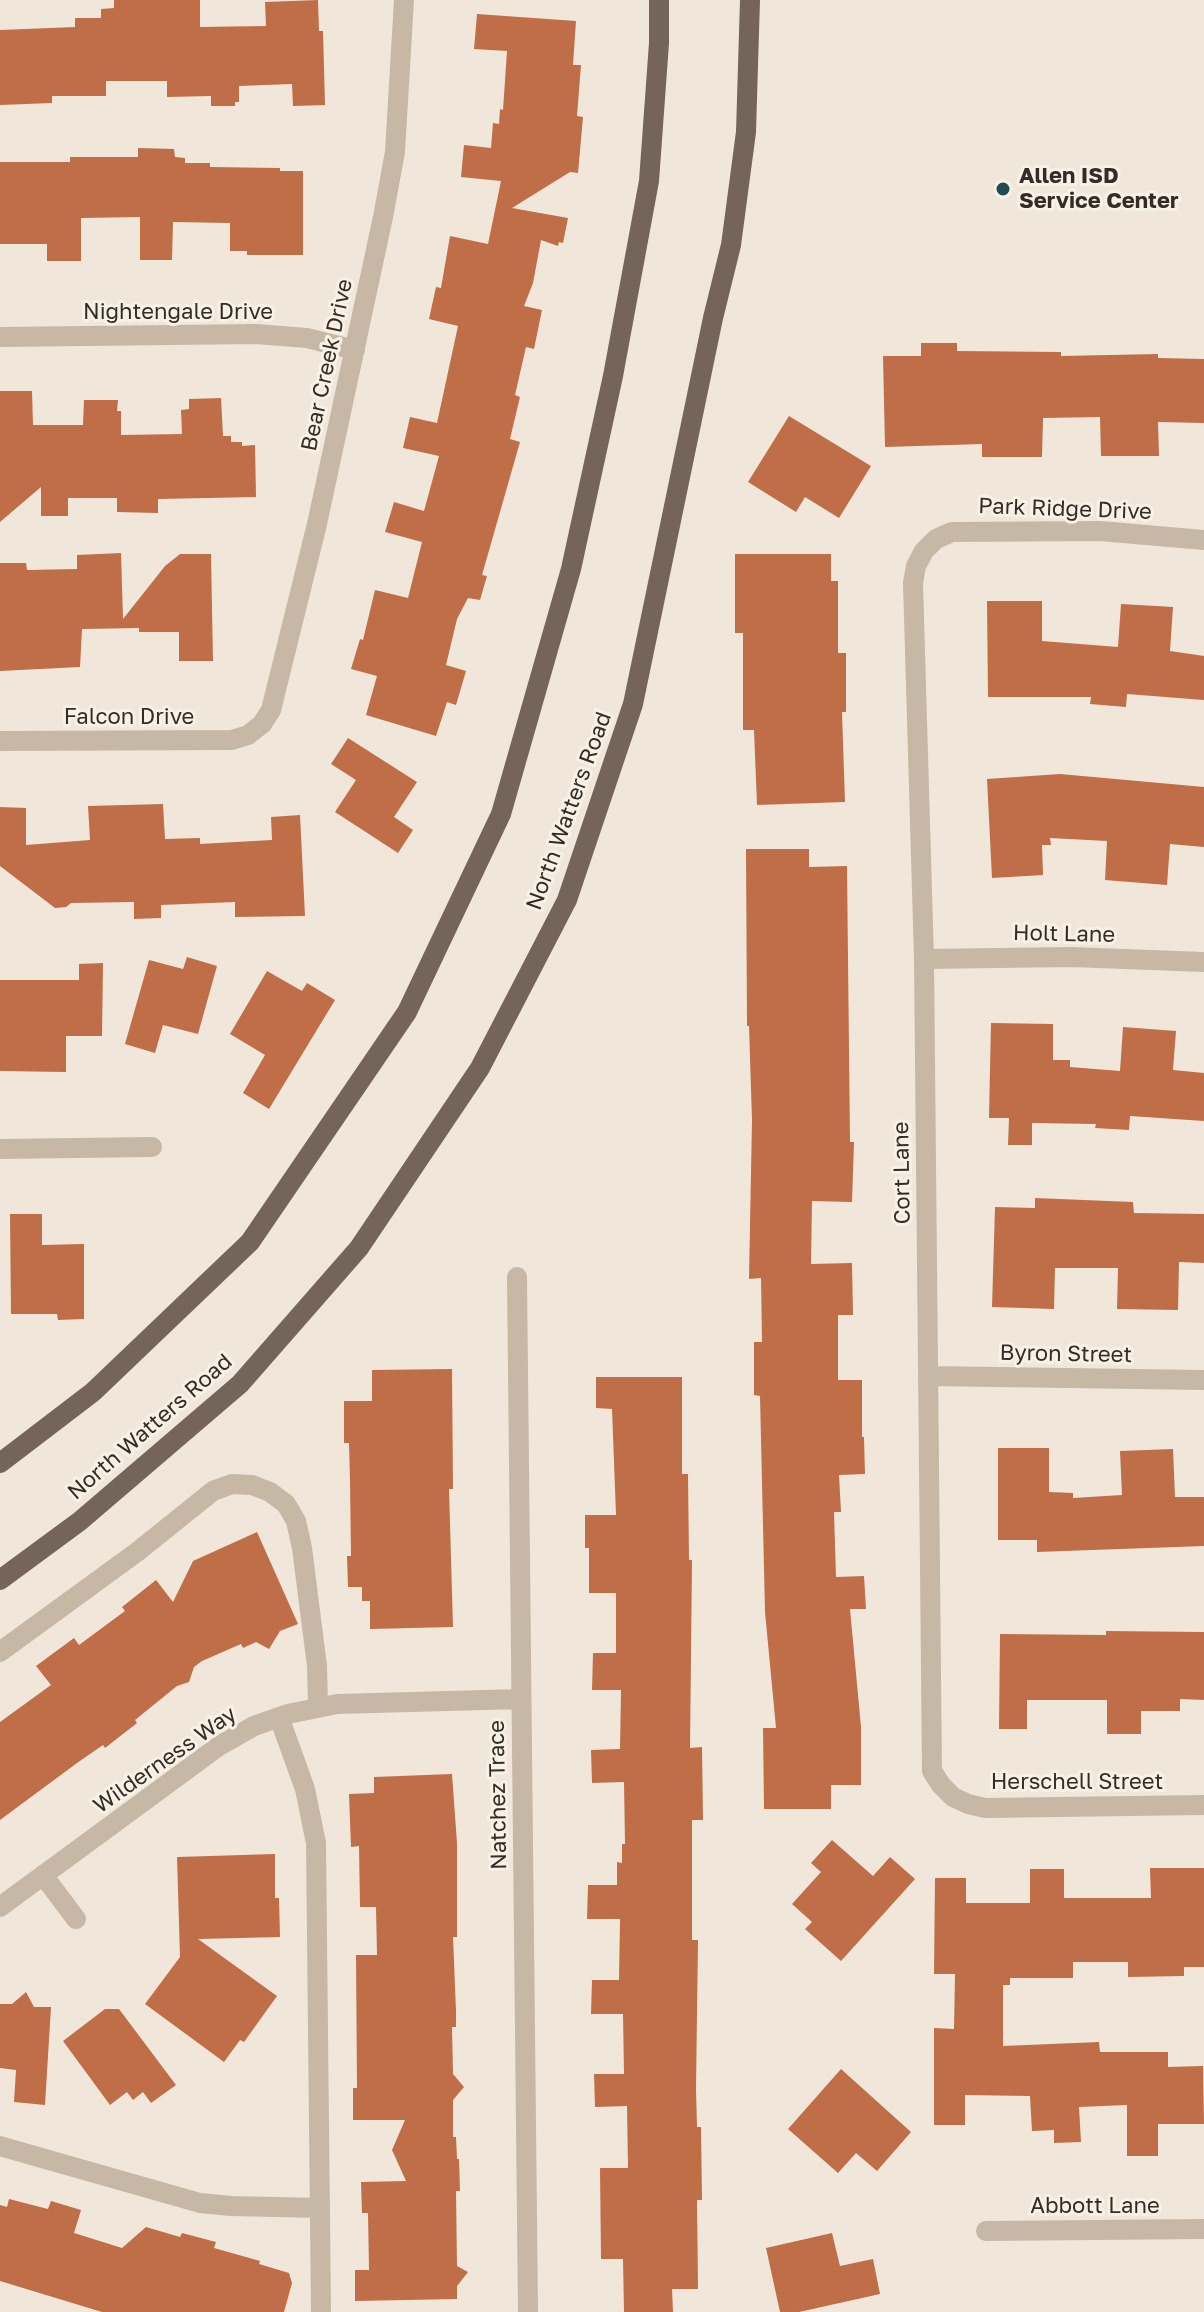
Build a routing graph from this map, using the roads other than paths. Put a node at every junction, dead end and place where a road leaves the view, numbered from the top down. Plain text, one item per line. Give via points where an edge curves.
1 (404, 0) edge
2 (659, 0) edge
3 (750, 0) edge
4 (0, 337) edge
5 (355, 350) junction
6 (1204, 540) edge
7 (929, 545) joint
8 (255, 729) joint
9 (0, 741) edge
10 (924, 959) junction
11 (1204, 962) edge
12 (152, 1147) dead end
13 (0, 1149) edge
14 (517, 1277) dead end
15 (928, 1376) junction
16 (1204, 1380) edge
17 (0, 1463) edge
18 (0, 1580) edge
19 (0, 1652) edge
20 (521, 1699) junction
21 (318, 1706) junction
22 (279, 1717) junction
23 (953, 1797) joint
24 (1204, 1805) edge
25 (43, 1875) junction
26 (0, 1907) edge
27 (76, 1919) dead end
28 (0, 2146) edge
29 (320, 2208) junction
30 (1204, 2229) edge
31 (986, 2231) dead end
32 (321, 2312) edge
33 (528, 2312) edge

1 - 5 street, Bear Creek Drive via 395,152
2 - 17 main road via 649,181 613,376 571,569 501,814 407,1012 250,1242 93,1392
3 - 18 main road, North Watters Road via 746,132 731,245 633,704 567,900 480,1068 359,1248 240,1384 80,1521
4 - 5 street, Nightengale Drive via 256,334 307,338
5 - 8 street, Bear Creek Drive via 271,710
6 - 7 street, Park Ridge Drive via 1100,531 969,530 952,532
7 - 10 street, Cort Lane via 913,583
8 - 9 street, Falcon Drive via 232,740
10 - 11 street, Holt Lane
10 - 15 street, Cort Lane
12 - 13 street
14 - 20 street, Natchez Trace
15 - 16 street, Byron Street
15 - 23 street, Cort Lane via 932,1771
19 - 21 street via 213,1491 232,1484 252,1485 286,1504 296,1521
20 - 21 street, Wilderness Way
20 - 33 street, Natchez Trace
21 - 22 street, Wilderness Way
22 - 25 street, Wilderness Way via 219,1746
22 - 29 street via 305,1789 316,1843
23 - 24 street, Herschell Street via 985,1808
25 - 26 street, Wilderness Way
25 - 27 street
28 - 29 street via 200,2203
29 - 32 street
30 - 31 street, Abbott Lane

